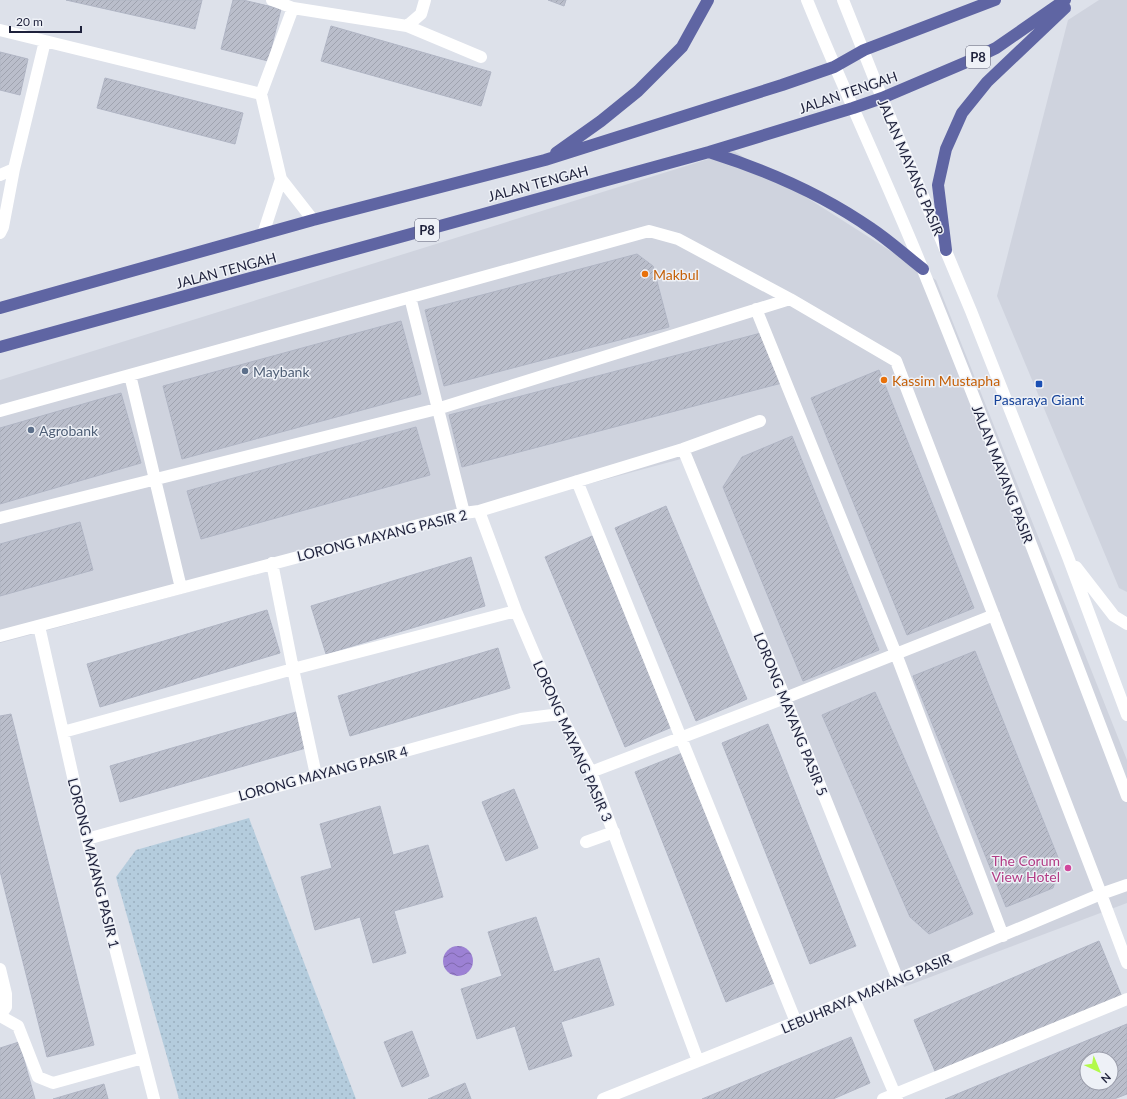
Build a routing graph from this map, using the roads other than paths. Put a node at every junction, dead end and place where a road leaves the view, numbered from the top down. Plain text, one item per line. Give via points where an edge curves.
1 (272, 0) edge
2 (425, 0) edge
3 (708, 0) edge
4 (808, 0) edge
5 (843, 0) edge
6 (995, 0) edge
7 (1065, 0) edge
8 (1073, 0) edge
9 (293, 8) junction
10 (407, 26) junction
11 (0, 30) edge
12 (45, 41) junction
13 (864, 50) junction
14 (480, 57) dead end
15 (834, 67) junction
16 (261, 94) junction
17 (882, 98) junction
18 (853, 108) junction
19 (709, 152) junction
20 (545, 160) junction
21 (14, 169) junction
22 (0, 175) edge
23 (281, 179) junction
24 (313, 220) junction
25 (0, 233) edge
26 (263, 234) junction
27 (946, 250) junction
28 (922, 269) junction
29 (410, 298) junction
30 (790, 299) junction
31 (0, 308) edge
32 (756, 310) junction
33 (0, 348) edge
34 (130, 375) junction
35 (437, 409) junction
36 (0, 411) edge
37 (760, 421) dead end
38 (683, 448) junction
39 (156, 479) junction
40 (577, 481) junction
41 (479, 511) junction
42 (464, 513) junction
43 (0, 518) edge
44 (1068, 557) junction
45 (272, 563) junction
46 (181, 588) junction
47 (516, 611) junction
48 (994, 615) junction
49 (1127, 624) edge
50 (39, 626) junction
51 (0, 636) edge
52 (896, 654) junction
53 (293, 669) junction
54 (785, 698) junction
55 (560, 714) junction
56 (1127, 715) edge
57 (64, 732) junction
58 (680, 738) junction
59 (591, 772) junction
60 (316, 775) junction
61 (1127, 796) edge
62 (614, 832) junction
63 (87, 839) junction
64 (586, 842) dead end
65 (1127, 885) edge
66 (1102, 894) junction
67 (1003, 936) junction
68 (1127, 963) edge
69 (0, 969) edge
70 (898, 980) junction
71 (854, 998) junction
72 (1127, 999) edge
73 (0, 1016) edge
74 (796, 1022) junction
75 (143, 1058) junction
76 (698, 1061) junction
77 (896, 1097) edge
78 (154, 1099) edge
79 (604, 1099) edge
80 (883, 1099) edge

1 - 9 street
2 - 10 street via 421,14
3 - 20 main road via 682,47 638,92
4 - 15 street, JALAN MAYANG PASIR
5 - 13 street, JALAN MAYANG PASIR
6 - 13 main road, JALAN TENGAH
7 - 17 main road, JALAN TENGAH / P8 via 1018,33 969,62
8 - 27 main road via 987,82 962,113 946,149 938,185
9 - 10 street
9 - 16 street
10 - 14 street
11 - 12 street
12 - 16 street
12 - 21 street
13 - 15 main road, JALAN TENGAH
13 - 17 street, JALAN MAYANG PASIR
15 - 18 street, JALAN MAYANG PASIR
15 - 20 main road, JALAN TENGAH
16 - 23 street
17 - 18 main road, JALAN TENGAH / P8
17 - 27 street, JALAN MAYANG PASIR
18 - 19 main road, JALAN TENGAH / P8
18 - 28 street, JALAN MAYANG PASIR
19 - 28 main road via 749,165 828,200 872,229
19 - 33 main road, JALAN TENGAH / P8
20 - 24 main road, JALAN TENGAH
21 - 22 street
21 - 25 street
23 - 24 street
23 - 26 street
24 - 26 main road, JALAN TENGAH
26 - 31 main road, JALAN TENGAH
27 - 44 street, JALAN MAYANG PASIR
28 - 61 street, JALAN MAYANG PASIR
29 - 30 street via 648,230 678,239
29 - 34 street
29 - 35 street
30 - 32 street
30 - 48 street via 896,361
32 - 35 street
32 - 52 street
34 - 36 street
34 - 39 street
35 - 39 street
35 - 42 street
37 - 38 street, LORONG MAYANG PASIR 2
38 - 40 street, LORONG MAYANG PASIR 2
38 - 54 street, LORONG MAYANG PASIR 5
39 - 43 street
39 - 46 street
40 - 41 street, LORONG MAYANG PASIR 2
40 - 58 street
41 - 42 street, LORONG MAYANG PASIR 2
41 - 47 street, LORONG MAYANG PASIR 3
42 - 45 street, LORONG MAYANG PASIR 2
44 - 49 street via 1114,616
44 - 56 street, JALAN MAYANG PASIR
45 - 46 street, LORONG MAYANG PASIR 2
45 - 53 street
46 - 50 street, LORONG MAYANG PASIR 2
47 - 53 street
47 - 55 street, LORONG MAYANG PASIR 3
48 - 52 street
48 - 66 street
50 - 51 street, LORONG MAYANG PASIR 2
50 - 57 street, LORONG MAYANG PASIR 1
52 - 54 street
52 - 67 street
53 - 57 street
53 - 60 street
54 - 58 street
54 - 70 street, LORONG MAYANG PASIR 5
55 - 59 street, LORONG MAYANG PASIR 3
55 - 60 street, LORONG MAYANG PASIR 4 via 521,719
57 - 63 street, LORONG MAYANG PASIR 1
58 - 59 street
58 - 74 street
59 - 62 street, LORONG MAYANG PASIR 3
60 - 63 street, LORONG MAYANG PASIR 4
62 - 64 street
62 - 76 street, LORONG MAYANG PASIR 3
63 - 75 street, LORONG MAYANG PASIR 1
65 - 66 street, LEBUHRAYA MAYANG PASIR
66 - 67 street, LEBUHRAYA MAYANG PASIR
66 - 68 street
67 - 70 street, LEBUHRAYA MAYANG PASIR
69 - 73 street via 6,994 6,1007
70 - 71 street, LEBUHRAYA MAYANG PASIR
71 - 74 street, LEBUHRAYA MAYANG PASIR
71 - 77 street
72 - 77 street
73 - 75 street via 18,1026 38,1076 53,1083
74 - 76 street, LEBUHRAYA MAYANG PASIR
75 - 78 street, LORONG MAYANG PASIR 1
76 - 79 street, LEBUHRAYA MAYANG PASIR
77 - 80 street

